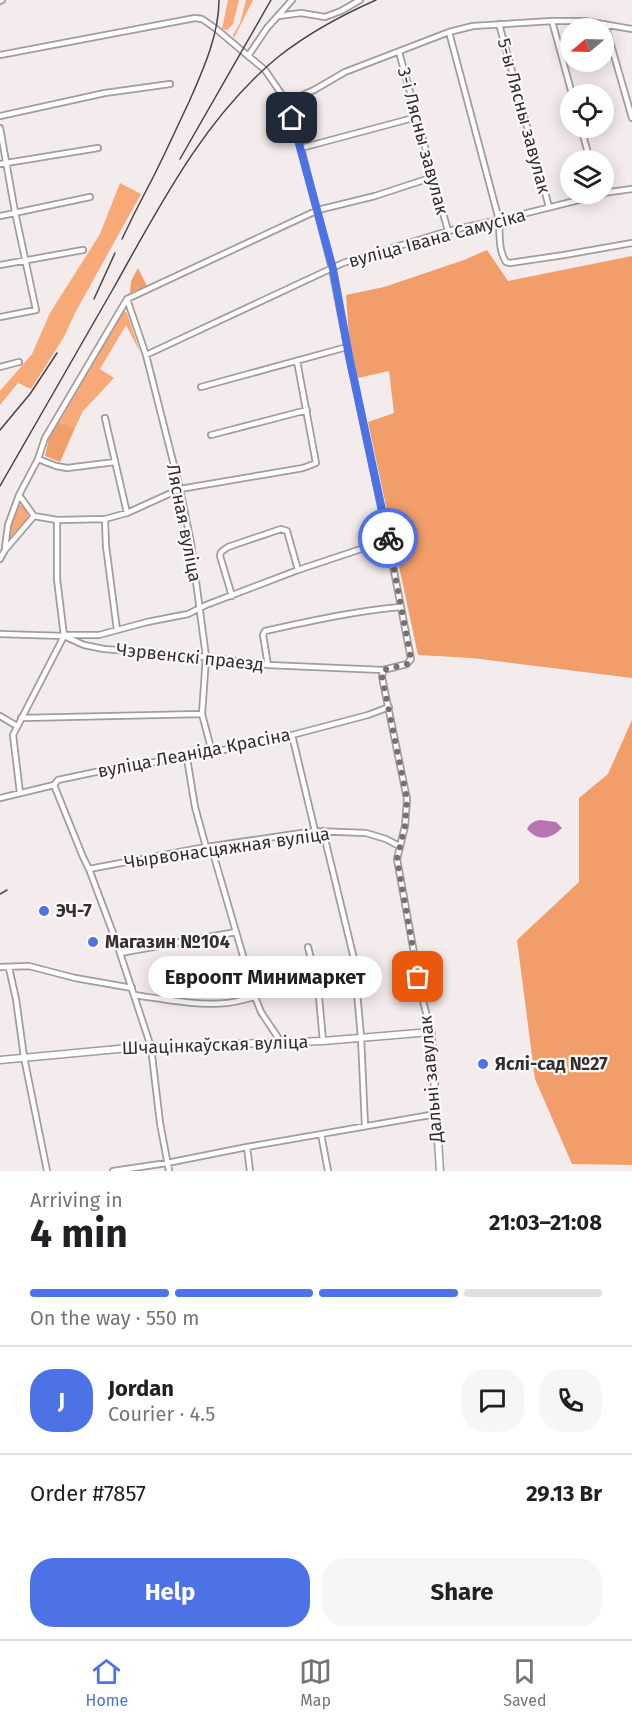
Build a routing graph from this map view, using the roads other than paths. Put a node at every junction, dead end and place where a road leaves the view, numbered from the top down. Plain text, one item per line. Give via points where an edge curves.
1 (292, 0) edge
2 (360, 0) edge
3 (278, 16) junction
4 (552, 21) junction
5 (560, 21) edge
6 (499, 24) junction
7 (614, 25) edge
8 (632, 28) edge
9 (449, 32) junction
10 (399, 52) junction
11 (0, 55) edge
12 (614, 55) edge
13 (248, 56) junction
14 (170, 84) dead end
15 (569, 84) edge
16 (287, 102) junction
17 (0, 116) edge
18 (417, 117) junction
19 (632, 118) edge
20 (0, 128) edge
21 (98, 148) dead end
22 (301, 148) junction
23 (3, 164) edge
24 (433, 177) junction
25 (632, 189) edge
26 (614, 192) edge
27 (90, 197) dead end
28 (561, 204) edge
29 (549, 207) junction
30 (318, 210) junction
31 (15, 212) junction
32 (0, 216) edge
33 (499, 220) junction
34 (448, 231) junction
35 (632, 243) edge
36 (83, 250) dead end
37 (26, 260) junction
38 (0, 265) edge
39 (333, 269) junction
40 (127, 299) junction
41 (0, 317) edge
42 (347, 347) junction
43 (146, 355) junction
44 (297, 360) junction
45 (19, 362) dead end
46 (0, 366) edge
47 (201, 387) dead end
48 (307, 410) junction
49 (105, 418) dead end
50 (211, 435) dead end
51 (38, 459) junction
52 (115, 462) junction
53 (180, 489) junction
54 (20, 495) junction
55 (127, 513) junction
56 (34, 516) junction
57 (105, 519) junction
58 (57, 520) junction
59 (388, 540) junction
60 (5, 550) junction
61 (0, 559) edge
62 (298, 570) junction
63 (232, 596) junction
64 (402, 607) junction
65 (199, 609) junction
66 (117, 630) junction
67 (0, 634) edge
68 (64, 636) junction
69 (206, 657) junction
70 (268, 665) junction
71 (383, 670) junction
72 (389, 707) junction
73 (202, 714) junction
74 (0, 716) edge
75 (21, 718) junction
76 (17, 726) junction
77 (292, 735) junction
78 (212, 752) junction
79 (187, 758) junction
80 (54, 785) junction
81 (20, 793) junction
82 (0, 798) edge
83 (315, 831) junction
84 (322, 831) junction
85 (399, 846) junction
86 (209, 847) junction
87 (89, 869) junction
88 (236, 932) junction
89 (308, 947) dead end
90 (120, 953) junction
91 (0, 968) edge
92 (9, 968) junction
93 (132, 988) junction
94 (134, 995) junction
95 (255, 997) junction
96 (431, 1032) junction
97 (361, 1037) junction
98 (323, 1041) junction
99 (281, 1042) junction
100 (151, 1047) junction
101 (24, 1057) junction
102 (0, 1060) edge
103 (436, 1114) junction
104 (365, 1126) junction
105 (321, 1134) junction
106 (247, 1147) junction
107 (167, 1163) junction
108 (47, 1171) edge
109 (112, 1171) edge
110 (168, 1171) edge
111 (250, 1171) edge
112 (328, 1171) edge
113 (440, 1171) edge

1 - 3 street
2 - 3 street via 325,17 302,13
3 - 13 street
4 - 5 street
4 - 6 street
4 - 15 street
6 - 9 street
6 - 29 street, 5-ы Лясны завулак
7 - 8 street
9 - 10 street
9 - 33 street
10 - 16 street via 345,72
10 - 18 street, 3-і Лясны завулак
11 - 13 street via 195,18 202,19
12 - 19 street
13 - 16 street via 265,70
14 - 17 street via 105,93
16 - 22 street
18 - 22 street
18 - 24 street, 3-і Лясны завулак
20 - 23 street
21 - 23 street
22 - 30 street
23 - 31 street
24 - 30 street
24 - 34 street, 3-і Лясны завулак
25 - 26 street, вуліца Івана Самусіка
27 - 31 street
28 - 29 street, вуліца Івана Самусіка
29 - 33 street, вуліца Івана Самусіка
30 - 39 street
30 - 40 street
31 - 32 street
31 - 37 street
33 - 34 street, вуліца Івана Самусіка
33 - 35 street via 506,262
34 - 39 street, вуліца Івана Самусіка
36 - 37 street
37 - 38 street
37 - 41 street via 36,310
39 - 42 street
39 - 43 street, вуліца Івана Самусіка
40 - 43 street, Лясная вуліца
40 - 51 street via 45,438
42 - 44 street
42 - 59 street
43 - 53 street, Лясная вуліца
44 - 47 street
44 - 48 street
45 - 46 street
48 - 50 street
48 - 53 street via 316,462 303,468
49 - 52 street
51 - 52 street via 67,468
51 - 54 street
52 - 55 street
53 - 55 street
53 - 65 street, Лясная вуліца
54 - 56 street
54 - 60 street via 8,525
55 - 57 street
56 - 58 street
56 - 60 street
57 - 58 street
57 - 66 street
58 - 68 street via 57,579
59 - 62 street
59 - 64 street
60 - 61 street
62 - 63 street
62 - 63 street via 287,531 281,529 228,547 220,556
63 - 65 street
64 - 70 street via 314,619 265,631
64 - 71 street via 411,659 407,664
65 - 66 street
65 - 69 street, Лясная вуліца
66 - 68 street
67 - 68 street, Чэрвенскі праезд
68 - 69 street, Чэрвенскі праезд via 104,649
68 - 75 street
69 - 70 street, Чэрвенскі праезд
69 - 73 street, Лясная вуліца
70 - 71 street, Чэрвенскі праезд
71 - 72 street, Дальні завулак
72 - 77 street, вуліца Леаніда Красіна
72 - 85 street, Дальні завулак via 407,799
73 - 75 street
73 - 78 street, Лясная вуліца
74 - 76 street
75 - 76 street
76 - 81 street via 13,735
77 - 78 street, вуліца Леаніда Красіна
77 - 83 street
78 - 79 street, вуліца Леаніда Красіна
79 - 80 street, вуліца Леаніда Красіна via 124,766 57,780
79 - 86 street via 195,807
80 - 81 street, вуліца Леаніда Красіна
80 - 87 street
81 - 82 street, вуліца Леаніда Красіна
83 - 84 street, Чырвонасцяжная вуліца
83 - 86 street, Чырвонасцяжная вуліца
84 - 85 street, Чырвонасцяжная вуліца via 366,833
84 - 97 street via 354,959
85 - 96 street, Дальні завулак via 399,873
86 - 87 street, Чырвонасцяжная вуліца
86 - 88 street
87 - 90 street
88 - 90 street
88 - 95 street
89 - 98 street via 318,986
90 - 93 street
91 - 92 street
92 - 93 street via 29,966
92 - 101 street
93 - 94 street
94 - 95 street via 211,1003
94 - 100 street
95 - 99 street
96 - 97 street, Шчацінкаўская вуліца
96 - 103 street, Дальні завулак
97 - 98 street, Шчацінкаўская вуліца
97 - 104 street
98 - 99 street, Шчацінкаўская вуліца
99 - 100 street, Шчацінкаўская вуліца
100 - 101 street, Шчацінкаўская вуліца
100 - 107 street
101 - 102 street, Шчацінкаўская вуліца
101 - 108 street
103 - 104 street
103 - 113 street, Дальні завулак
104 - 105 street
105 - 106 street
105 - 112 street
106 - 107 street
106 - 111 street
107 - 109 street
107 - 110 street

